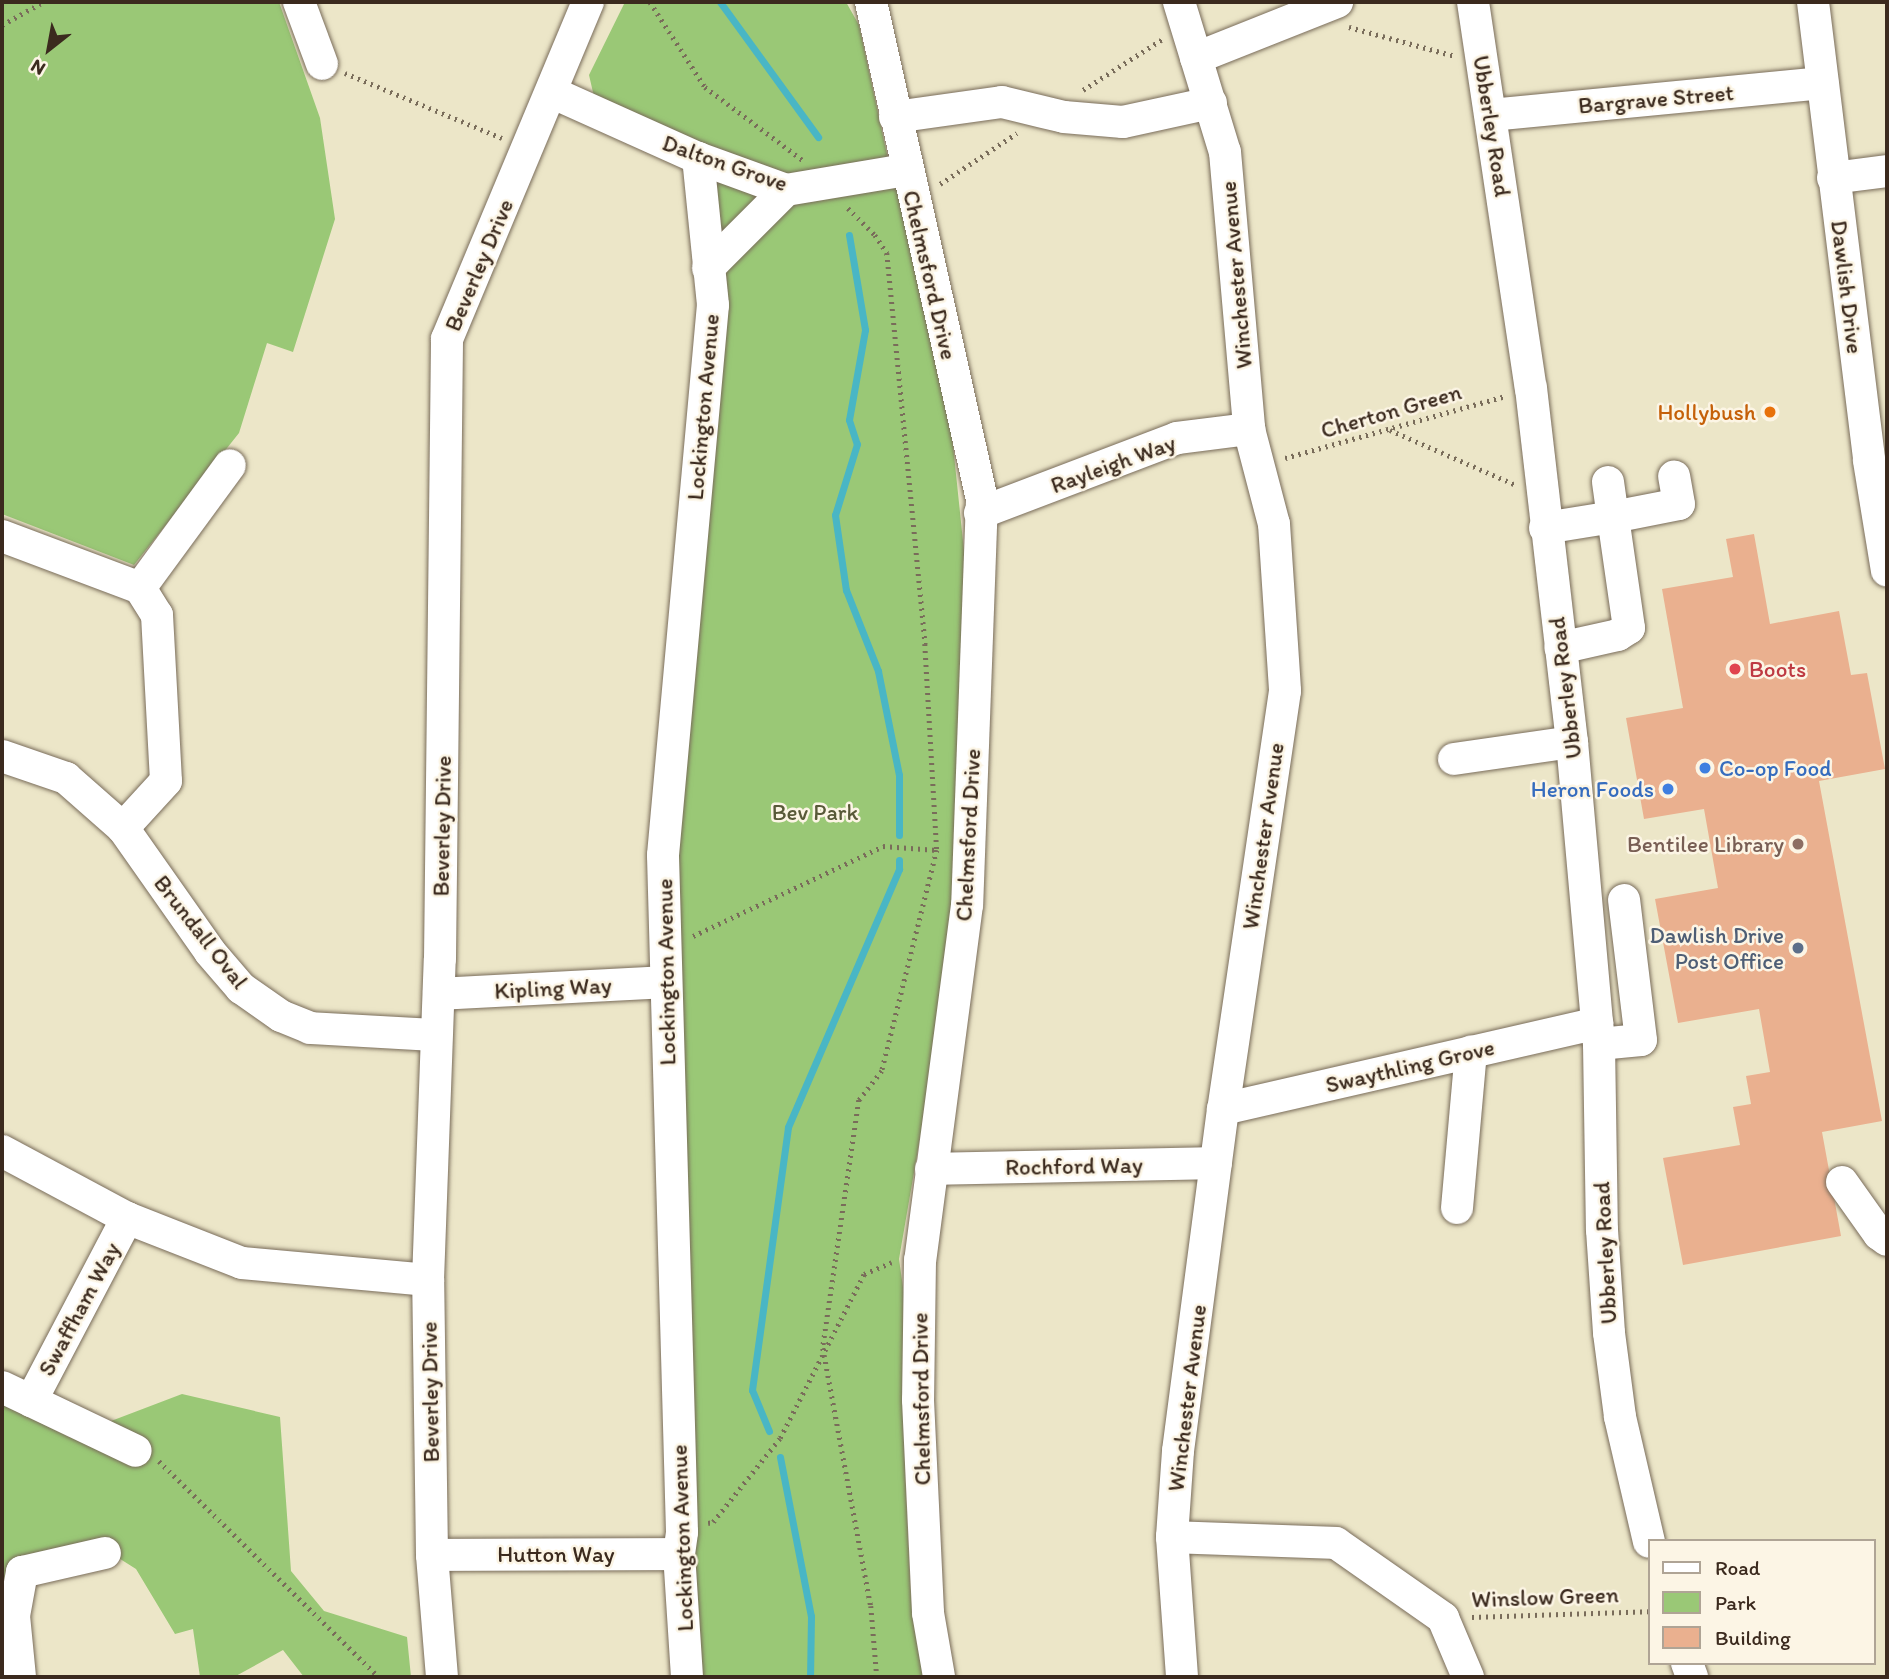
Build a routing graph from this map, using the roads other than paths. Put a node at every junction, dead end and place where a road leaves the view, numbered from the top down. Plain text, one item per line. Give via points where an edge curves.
1 (299, 2) edge
2 (588, 2) edge
3 (871, 2) edge
4 (1179, 2) edge
5 (1336, 2) edge
6 (1473, 2) edge
7 (1813, 2) edge
8 (1196, 58) junction
9 (322, 64) road end
10 (1822, 83) junction
11 (551, 92) junction
12 (1211, 103) junction
13 (1491, 115) junction
14 (895, 117) junction
15 (698, 159) junction
16 (906, 170) junction
17 (1887, 171) edge
18 (1833, 178) junction
19 (786, 190) junction
20 (708, 268) junction
21 (1249, 429) junction
22 (230, 465) dead end
23 (1674, 476) dead end
24 (1608, 482) dead end
25 (981, 513) junction
26 (1613, 517) junction
27 (1545, 528) junction
28 (2, 536) edge
29 (1887, 570) edge
30 (140, 587) junction
31 (1560, 648) junction
32 (1572, 742) junction
33 (2, 756) edge
34 (1454, 759) dead end
35 (123, 828) junction
36 (1624, 900) dead end
37 (666, 982) junction
38 (439, 994) junction
39 (1598, 1033) junction
40 (436, 1035) junction
41 (1471, 1052) junction
42 (1223, 1109) junction
43 (2, 1151) edge
44 (1216, 1163) junction
45 (931, 1169) junction
46 (1842, 1182) dead end
47 (1457, 1208) dead end
48 (127, 1218) junction
49 (1878, 1244) edge
50 (428, 1280) junction
51 (2, 1387) edge
52 (31, 1401) junction
53 (136, 1451) road end
54 (1172, 1537) junction
55 (1648, 1539) edge
56 (681, 1543) junction
57 (104, 1553) dead end
58 (432, 1555) junction
59 (20, 1677) edge
60 (442, 1677) edge
61 (687, 1677) edge
62 (939, 1677) edge
63 (1182, 1677) edge
64 (1468, 1677) edge

1 - 9 street
2 - 11 street, Beverley Drive
3 - 14 street, Chelmsford Drive
4 - 8 street, Winchester Avenue
5 - 8 street
6 - 13 street, Ubberley Road
7 - 10 street, Dawlish Drive
8 - 12 street, Winchester Avenue
10 - 13 street, Bargrave Street
10 - 18 street, Dawlish Drive
11 - 15 street, Dalton Grove
11 - 38 street, Beverley Drive via 447,339
12 - 14 street via 1123,122 1065,117 1002,102
12 - 21 street, Winchester Avenue via 1225,152
13 - 27 street, Ubberley Road via 1531,388
14 - 16 street, Chelmsford Drive
15 - 19 street, Dalton Grove
15 - 20 street, Lockington Avenue
16 - 19 street, Dalton Grove
16 - 25 street, Chelmsford Drive via 982,500
17 - 18 street
18 - 29 street, Dawlish Drive
19 - 20 street
20 - 37 street, Lockington Avenue via 713,305 663,855
21 - 25 street, Rayleigh Way via 1177,438
21 - 42 street, Winchester Avenue via 1274,524 1284,691
22 - 30 street
23 - 26 street via 1679,504
24 - 26 street
25 - 45 street, Chelmsford Drive via 967,905
26 - 27 street
26 - 31 street via 1629,628 1618,635
27 - 31 street, Ubberley Road
28 - 30 street
30 - 35 street via 157,615 166,781
31 - 32 street, Ubberley Road
32 - 34 street
32 - 39 street, Ubberley Road
33 - 35 street, Brundall Oval via 66,778
35 - 40 street, Brundall Oval via 210,952 241,988 281,1016 310,1028
36 - 39 street, Swaythling Grove via 1641,1040
37 - 38 street, Kipling Way
37 - 56 street, Lockington Avenue
38 - 40 street, Beverley Drive
39 - 41 street, Swaythling Grove
39 - 55 street, Ubberley Road via 1609,1333 1620,1417
40 - 50 street, Beverley Drive
41 - 42 street, Swaythling Grove
41 - 47 street
42 - 44 street, Winchester Avenue
43 - 48 street
44 - 45 street, Rochford Way
44 - 54 street, Winchester Avenue via 1178,1451
45 - 62 street, Chelmsford Drive via 920,1260 918,1400 928,1613
46 - 49 street
48 - 50 street via 242,1262
48 - 52 street, Swaffham Way
50 - 58 street, Beverley Drive
51 - 52 street
52 - 53 street
54 - 63 street, Winchester Avenue
54 - 64 street via 1336,1543 1443,1618
56 - 58 street, Hutton Way
56 - 61 street, Lockington Avenue
57 - 59 street via 22,1572 14,1616
58 - 60 street, Beverley Drive

